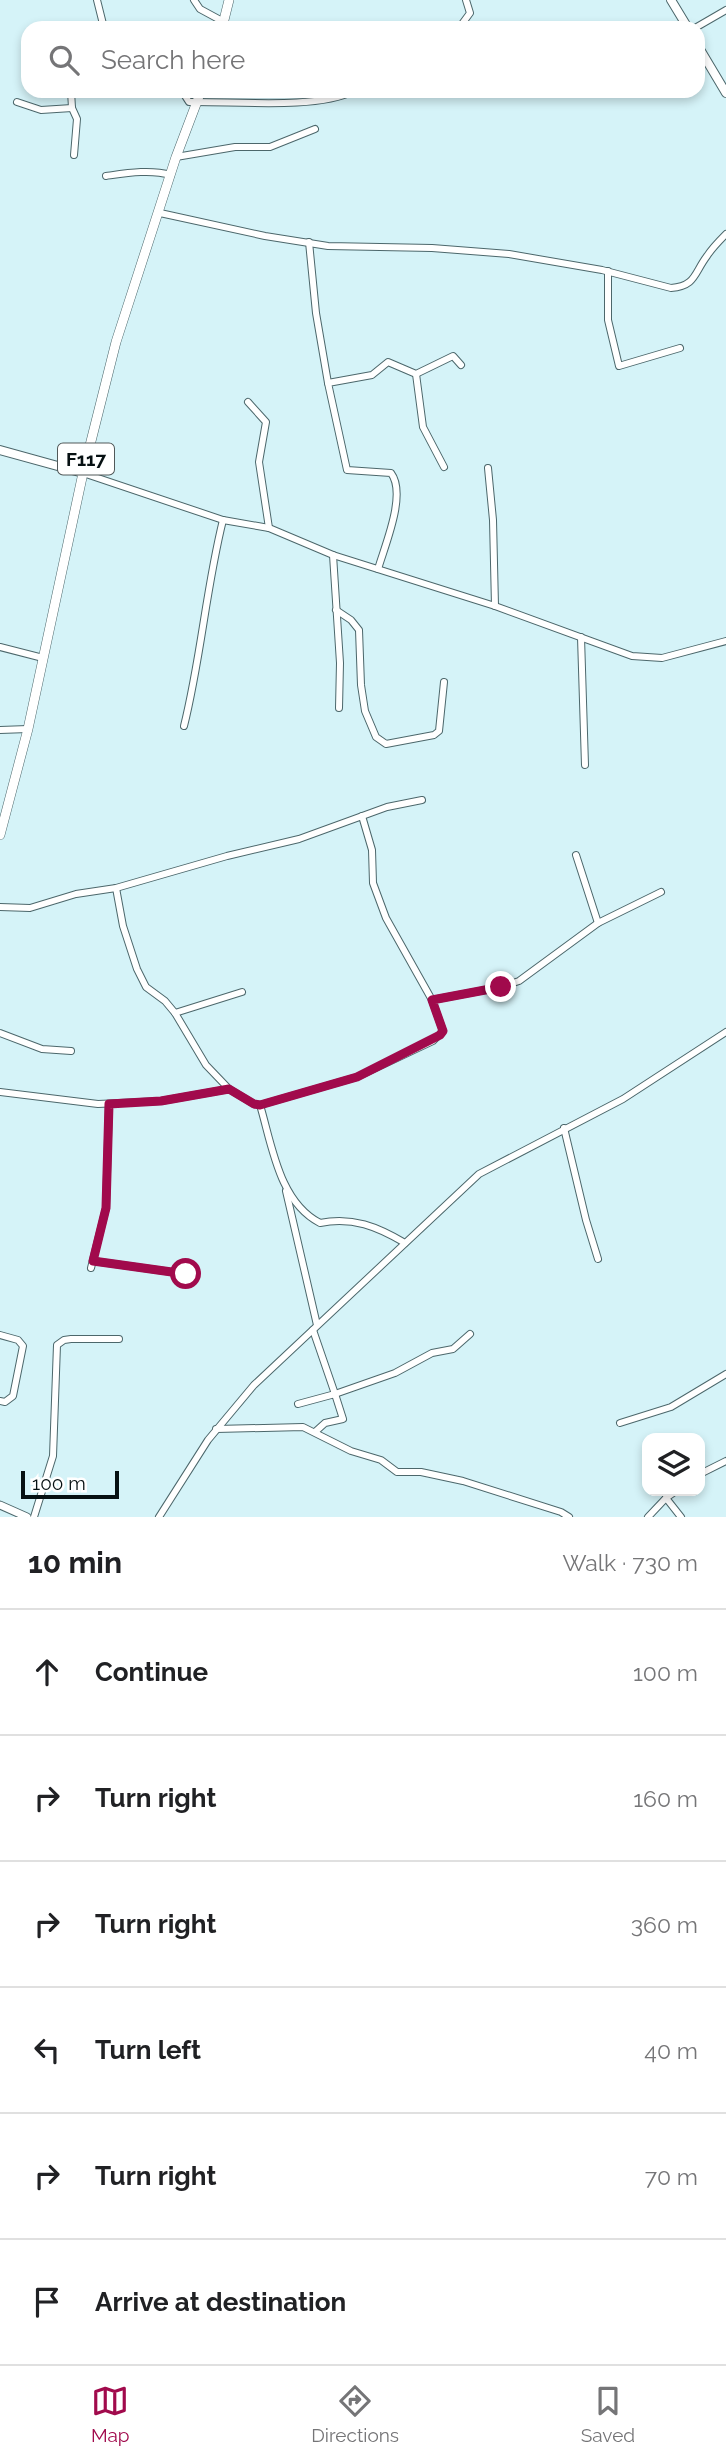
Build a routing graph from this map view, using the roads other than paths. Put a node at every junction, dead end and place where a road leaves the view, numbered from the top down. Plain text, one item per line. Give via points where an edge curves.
1 (97, 0) edge
2 (194, 0) edge
3 (229, 0) edge
4 (466, 0) edge
5 (671, 0) edge
6 (726, 10) edge
7 (102, 21) edge
8 (217, 21) edge
9 (224, 21) edge
10 (464, 21) edge
11 (684, 21) edge
12 (705, 22) edge
13 (705, 58) edge
14 (726, 93) edge
15 (71, 98) edge
16 (185, 98) edge
17 (198, 98) edge
18 (340, 98) edge
19 (17, 102) dead end
20 (197, 102) junction
21 (72, 108) junction
22 (315, 129) dead end
23 (74, 155) dead end
24 (176, 158) junction
25 (171, 175) junction
26 (106, 176) dead end
27 (160, 213) junction
28 (726, 234) edge
29 (309, 242) junction
30 (608, 271) junction
31 (680, 348) dead end
32 (461, 365) dead end
33 (416, 374) junction
34 (328, 383) junction
35 (248, 402) dead end
36 (0, 450) edge
37 (444, 467) dead end
38 (488, 468) dead end
39 (83, 473) junction
40 (223, 520) junction
41 (269, 528) junction
42 (333, 555) junction
43 (378, 569) junction
44 (495, 606) junction
45 (336, 610) junction
46 (580, 637) junction
47 (726, 641) edge
48 (0, 647) edge
49 (43, 658) junction
50 (444, 682) dead end
51 (339, 708) dead end
52 (184, 726) dead end
53 (28, 729) junction
54 (0, 730) edge
55 (585, 765) dead end
56 (422, 800) dead end
57 (362, 816) junction
58 (0, 835) edge
59 (576, 855) dead end
60 (116, 888) junction
61 (661, 892) dead end
62 (0, 907) edge
63 (598, 923) junction
64 (242, 992) dead end
65 (432, 1000) junction
66 (174, 1013) junction
67 (726, 1032) edge
68 (0, 1033) edge
69 (71, 1051) dead end
70 (229, 1089) junction
71 (0, 1092) edge
72 (109, 1104) junction
73 (260, 1105) junction
74 (564, 1128) junction
75 (285, 1188) junction
76 (405, 1242) junction
77 (598, 1259) dead end
78 (186, 1274) dead end
79 (315, 1328) junction
80 (470, 1334) dead end
81 (0, 1335) edge
82 (120, 1339) dead end
83 (726, 1374) edge
84 (335, 1394) junction
85 (0, 1401) edge
86 (298, 1404) dead end
87 (620, 1423) dead end
88 (216, 1429) junction
89 (315, 1432) junction
90 (726, 1461) edge
91 (705, 1472) edge
92 (669, 1496) edge
93 (666, 1498) junction
94 (0, 1505) edge
95 (27, 1517) edge
96 (34, 1517) edge
97 (159, 1517) edge
98 (569, 1517) edge
99 (648, 1517) edge
100 (681, 1517) edge

1 - 7 street
2 - 8 street
3 - 9 main road
4 - 10 street via 470,13
5 - 11 main road
6 - 12 street
13 - 14 main road
15 - 21 street
16 - 20 street
17 - 20 main road, F117
18 - 20 street
19 - 21 street via 41,110
20 - 24 main road, F117
21 - 23 street via 77,119
22 - 24 street via 270,147 235,147
24 - 25 main road, F117
25 - 26 street via 130,172
25 - 27 main road, F117
27 - 29 street
27 - 39 main road, F117 via 116,342
28 - 30 street via 696,277 680,287
29 - 30 street via 509,254
29 - 34 street
30 - 31 street via 608,320 619,366
32 - 33 street via 453,356
33 - 34 street via 388,362 372,374
33 - 37 street via 424,427
34 - 43 street via 347,470 391,473 396,480 397,502
35 - 41 street via 266,422 259,462
36 - 39 main road
38 - 44 street
39 - 40 street
39 - 49 main road, F117
40 - 41 street
40 - 52 street
41 - 42 street
42 - 43 street
42 - 45 street
43 - 44 street
44 - 46 street
45 - 50 street via 359,630 365,711 382,743 439,732
45 - 51 street
46 - 47 street via 632,656 662,658
46 - 55 street
48 - 49 street
49 - 53 main road, F117
53 - 54 street
53 - 58 main road, F117
56 - 57 street
57 - 60 street via 299,839
57 - 65 street via 372,850 373,883 386,919
59 - 63 street
60 - 62 street via 30,908
60 - 66 street via 136,969 146,987
61 - 63 street
63 - 65 street via 519,981
64 - 66 street
65 - 73 street via 443,1031 433,1041 357,1077
66 - 70 street via 206,1065
67 - 74 street via 623,1099
68 - 69 street via 42,1049
70 - 72 street
70 - 73 street
71 - 72 street
72 - 78 street via 106,1208 92,1264
73 - 75 street
74 - 76 street via 479,1174
74 - 77 street
75 - 76 street via 306,1216 320,1223 366,1223
75 - 79 street
76 - 79 street
79 - 84 street
79 - 88 street via 254,1385
80 - 84 street via 453,1349 432,1353 395,1373
81 - 85 street via 23,1346 13,1396
82 - 96 street via 71,1339 57,1345 54,1456
83 - 87 street via 671,1407
84 - 86 street
84 - 89 street via 343,1419 325,1423
88 - 89 street via 303,1427
88 - 97 street
89 - 98 street via 397,1472 463,1480
90 - 91 street
92 - 93 street
93 - 99 street
93 - 100 street
94 - 95 street

